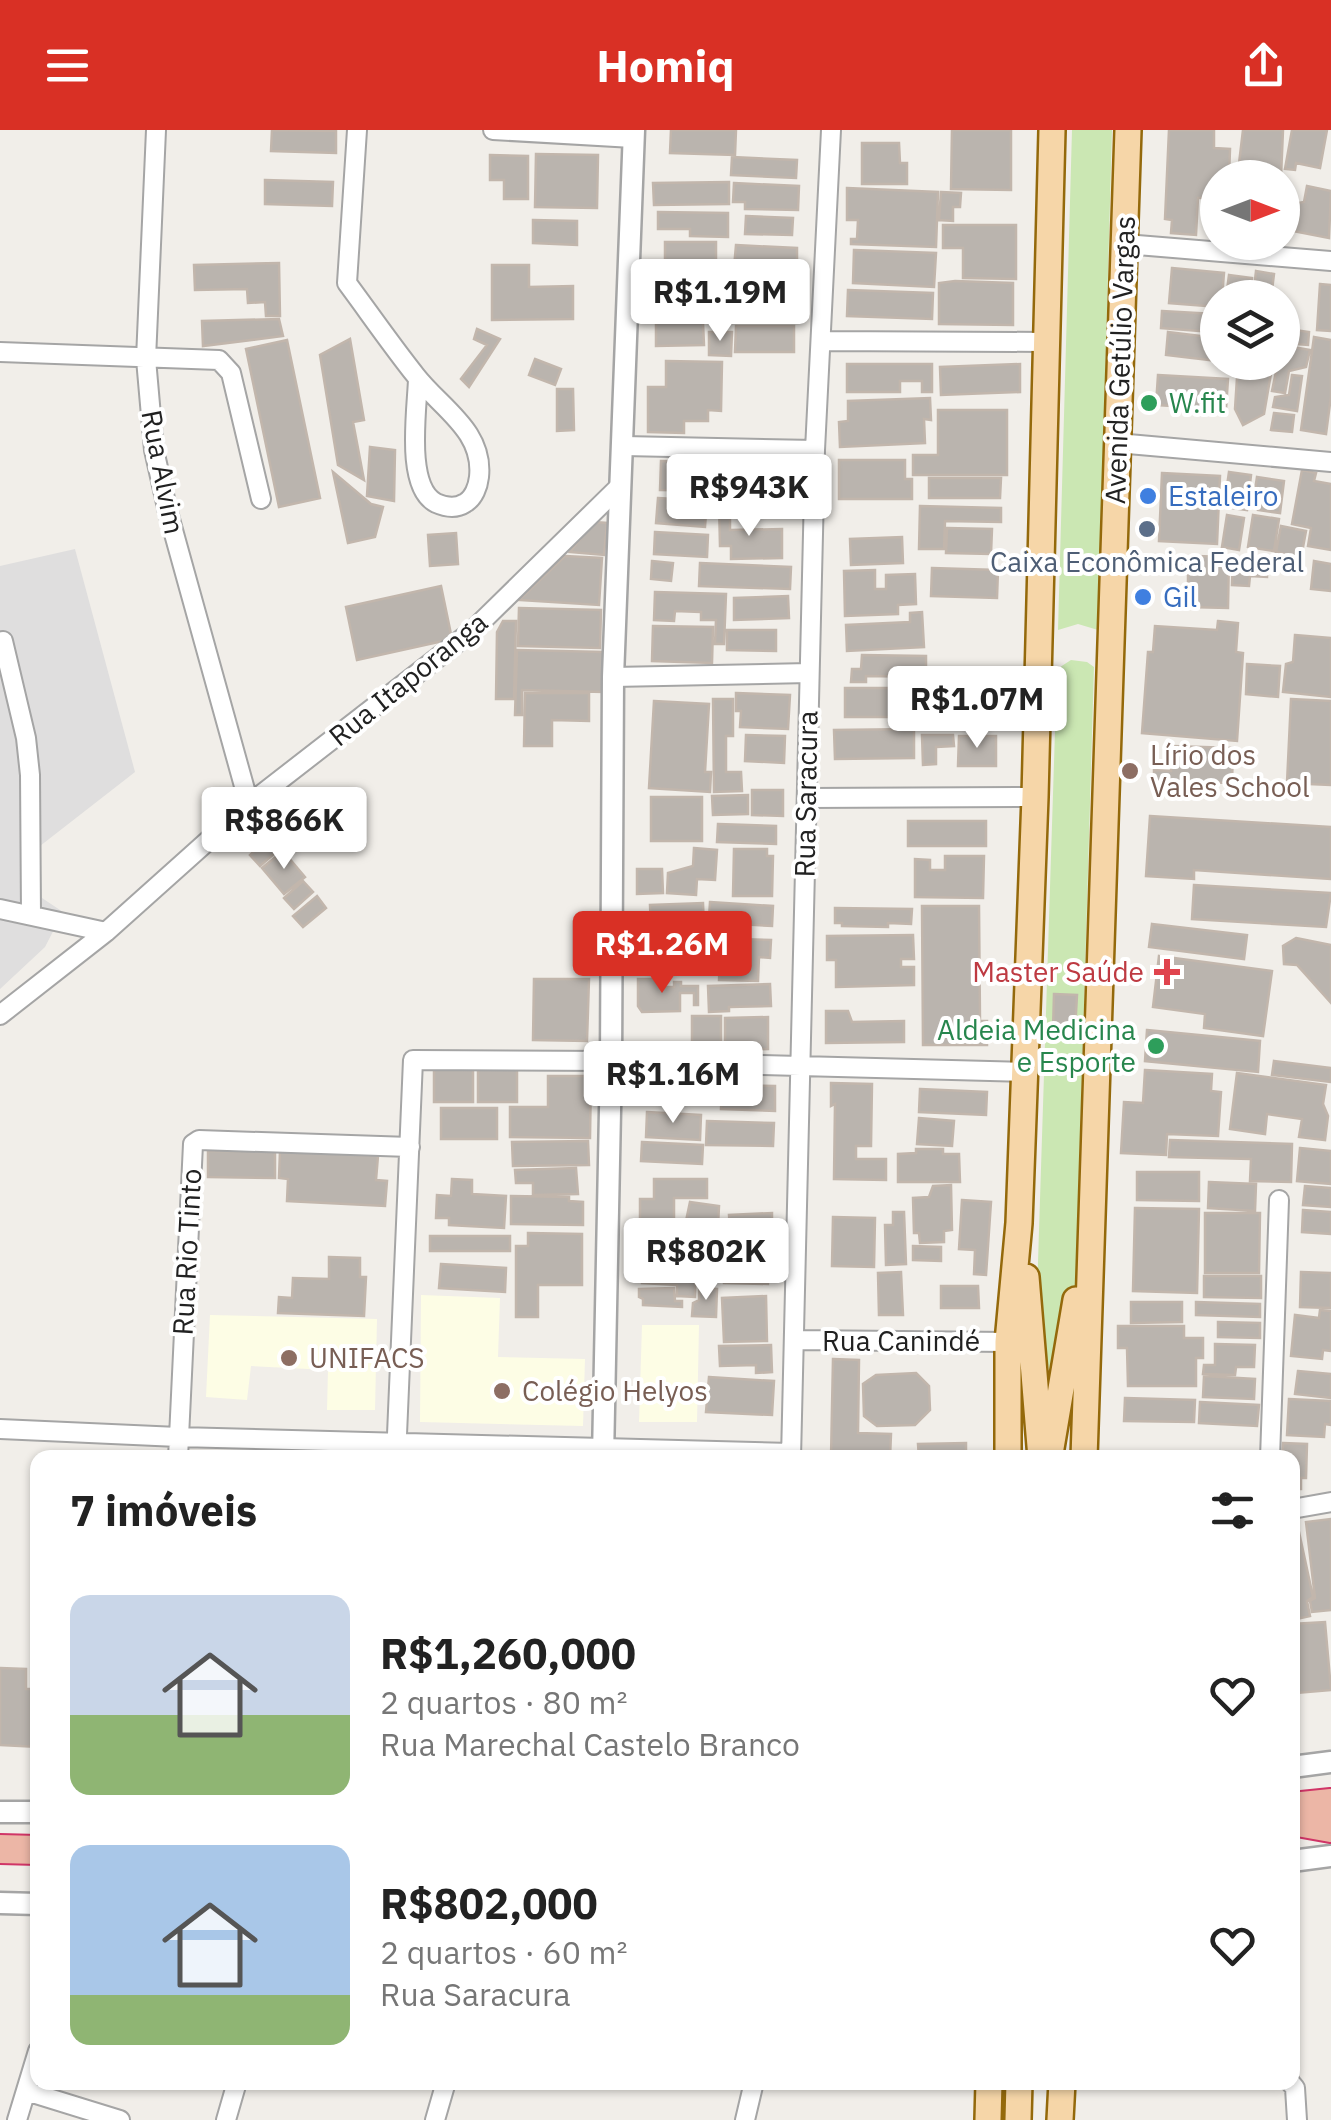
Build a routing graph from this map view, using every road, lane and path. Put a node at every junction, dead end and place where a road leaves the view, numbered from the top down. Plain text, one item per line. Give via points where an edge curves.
1 (156, 130) edge
2 (358, 130) edge
3 (494, 130) edge
4 (831, 130) edge
5 (1052, 130) edge
6 (1128, 130) edge
7 (633, 134) edge
8 (1124, 244) junction
9 (1331, 261) edge
10 (821, 340) junction
11 (1045, 342) junction
12 (0, 352) edge
13 (146, 359) junction
14 (418, 379) junction
15 (1117, 443) junction
16 (624, 446) junction
17 (815, 450) junction
18 (1331, 462) edge
19 (621, 485) junction
20 (260, 499) dead end
21 (3, 641) dead end
22 (809, 673) junction
23 (613, 677) junction
24 (1036, 797) junction
25 (806, 798) junction
26 (249, 804) junction
27 (0, 908) edge
28 (31, 915) junction
29 (106, 932) junction
30 (0, 1015) edge
31 (612, 1061) junction
32 (799, 1065) junction
33 (1026, 1072) junction
34 (410, 1147) junction
35 (1280, 1200) dead end
36 (1019, 1223) junction
37 (1089, 1250) junction
38 (794, 1340) junction
39 (1008, 1342) junction
40 (0, 1429) edge
41 (178, 1437) junction
42 (178, 1450) edge
43 (396, 1450) edge
44 (603, 1450) edge
45 (791, 1450) edge
46 (1008, 1450) edge
47 (1041, 1450) edge
48 (1051, 1450) edge
49 (1084, 1450) edge
50 (1270, 1450) edge
51 (1331, 1502) edge
52 (1300, 1508) edge
53 (1331, 1762) edge
54 (1300, 1766) edge
55 (1331, 1803) edge
56 (1300, 1806) edge
57 (0, 1812) edge
58 (30, 1812) edge
59 (1300, 1822) edge
60 (1331, 1828) edge
61 (0, 1849) edge
62 (30, 1850) edge
63 (1331, 1856) edge
64 (1300, 1859) edge
65 (0, 1903) edge
66 (30, 1904) edge
67 (30, 2078) edge
68 (235, 2090) edge
69 (444, 2090) edge
70 (752, 2090) edge
71 (989, 2090) edge
72 (1020, 2090) edge
73 (1062, 2090) edge
74 (1295, 2090) edge
75 (26, 2092) junction
76 (18, 2120) edge
77 (120, 2120) edge
78 (226, 2120) edge
79 (435, 2120) edge
80 (745, 2120) edge
81 (988, 2120) edge
82 (1018, 2120) edge
83 (1060, 2120) edge
84 (1297, 2120) edge

1 - 13 street, Rua Alvim
2 - 14 street via 347,283
3 - 7 street
4 - 10 street, Rua Saracura
5 - 11 main road
6 - 8 main road, Avenida Getúlio Vargas
7 - 16 street
8 - 9 street
8 - 15 main road, Avenida Getúlio Vargas
10 - 11 street
10 - 17 street, Rua Saracura
11 - 24 main road
12 - 13 street
13 - 20 street via 210,358 226,365
13 - 26 street, Rua Alvim via 154,450 168,512
14 - 14 street via 418,483 444,507 464,504 479,482 475,444
15 - 18 street
15 - 37 main road, Avenida Getúlio Vargas
16 - 17 street
16 - 19 street
17 - 22 street, Rua Saracura
19 - 23 street
19 - 26 street, Rua Itaporanga via 472,631
21 - 28 street via 30,776
22 - 23 street
22 - 25 street, Rua Saracura
23 - 31 street
24 - 25 street
24 - 33 main road
25 - 32 street, Rua Saracura
26 - 29 street, Rua Itaporanga
27 - 28 street
28 - 29 street
29 - 30 street, Rua Itaporanga
31 - 32 street
31 - 34 street via 413,1060
31 - 44 street
32 - 33 street
32 - 38 street, Rua Saracura
33 - 36 main road
34 - 41 street, Rua Rio Tinto via 193,1144
34 - 43 street
35 - 50 street
36 - 39 main road
36 - 47 main road
37 - 48 main road, Avenida Getúlio Vargas
37 - 49 main road, Avenida Getúlio Vargas
38 - 39 street, Rua Canindé
38 - 45 street, Rua Saracura
39 - 46 main road
40 - 41 street
41 - 42 street, Rua Rio Tinto
41 - 43 street
51 - 52 street
53 - 54 street
55 - 56 highway
57 - 58 street
59 - 60 highway
61 - 62 highway
63 - 64 street
65 - 66 street
67 - 75 street
68 - 78 street
69 - 79 street
70 - 80 street
71 - 81 main road
72 - 82 main road
73 - 83 main road
74 - 84 street
75 - 76 street
75 - 77 street

